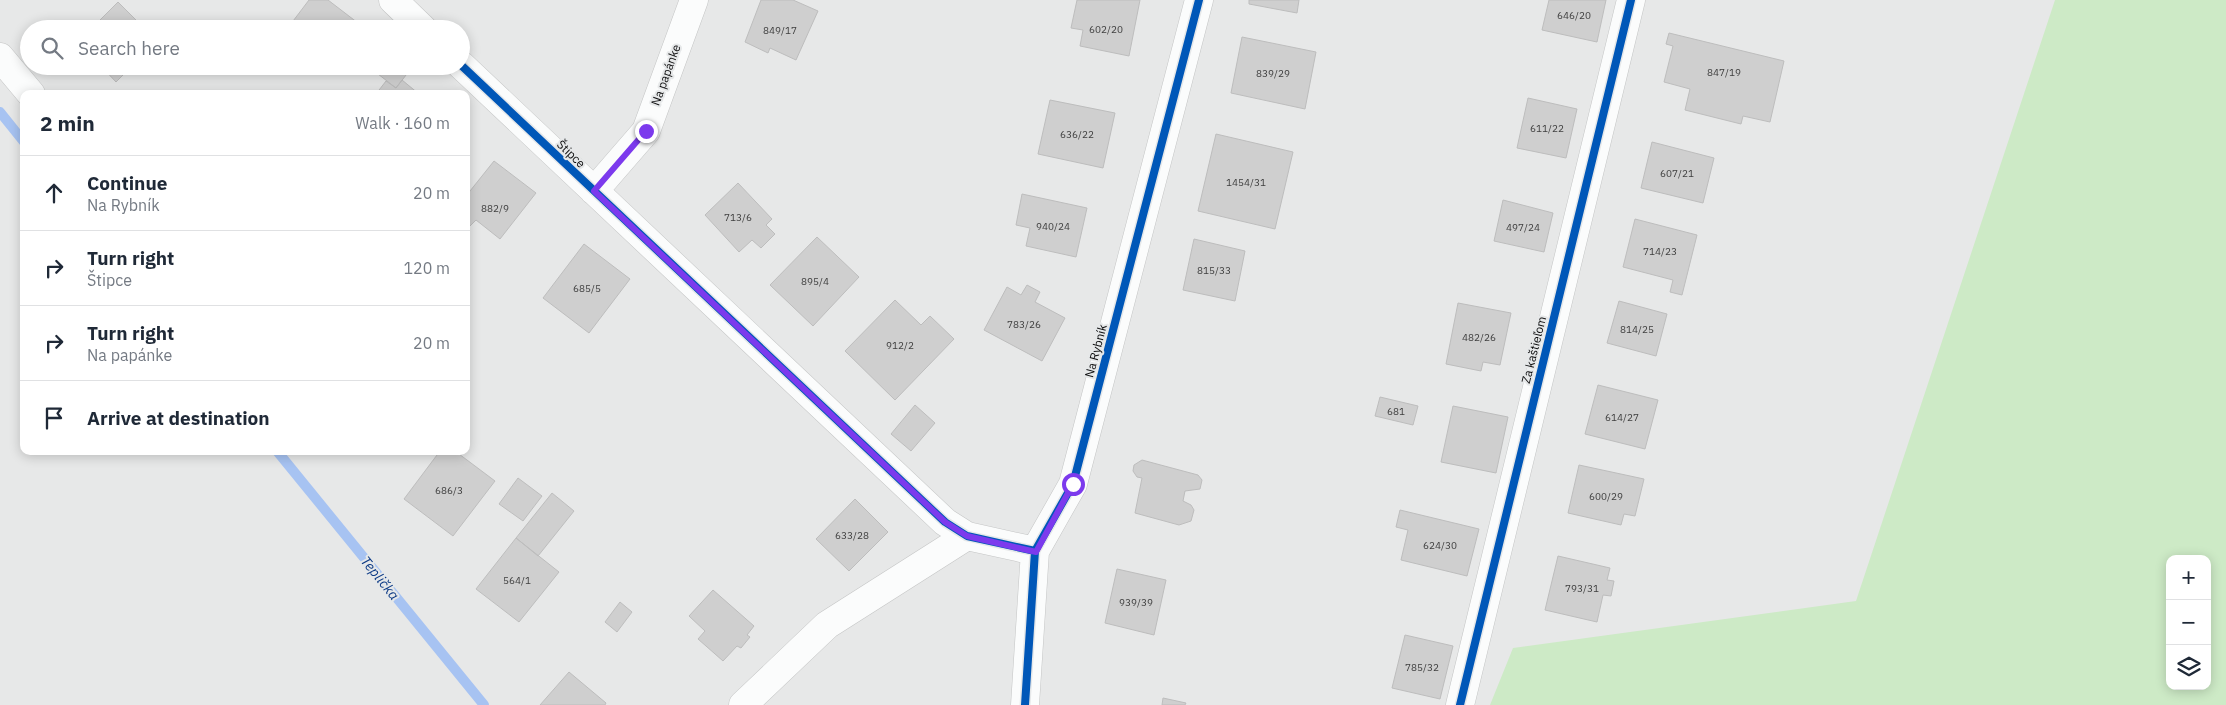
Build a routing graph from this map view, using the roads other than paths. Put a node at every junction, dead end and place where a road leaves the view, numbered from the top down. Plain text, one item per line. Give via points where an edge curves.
1 (393, 0) edge
2 (694, 0) edge
3 (1199, 0) edge
4 (1631, 0) edge
5 (414, 20) edge
6 (0, 57) edge
7 (470, 74) edge
8 (28, 90) edge
9 (594, 191) junction
10 (967, 536) junction
11 (1036, 552) junction
12 (742, 705) edge
13 (1025, 705) edge
14 (1460, 705) edge

1 - 5 street
2 - 9 street, Na papánke via 646,131
3 - 11 street, Na Rybník via 1073,484
4 - 14 street, Za kaštieľom
6 - 8 street
7 - 9 street, Štipce
9 - 10 street, Štipce via 945,522
10 - 11 street, Štipce
10 - 12 street via 827,624
11 - 13 street, Na Rybník

